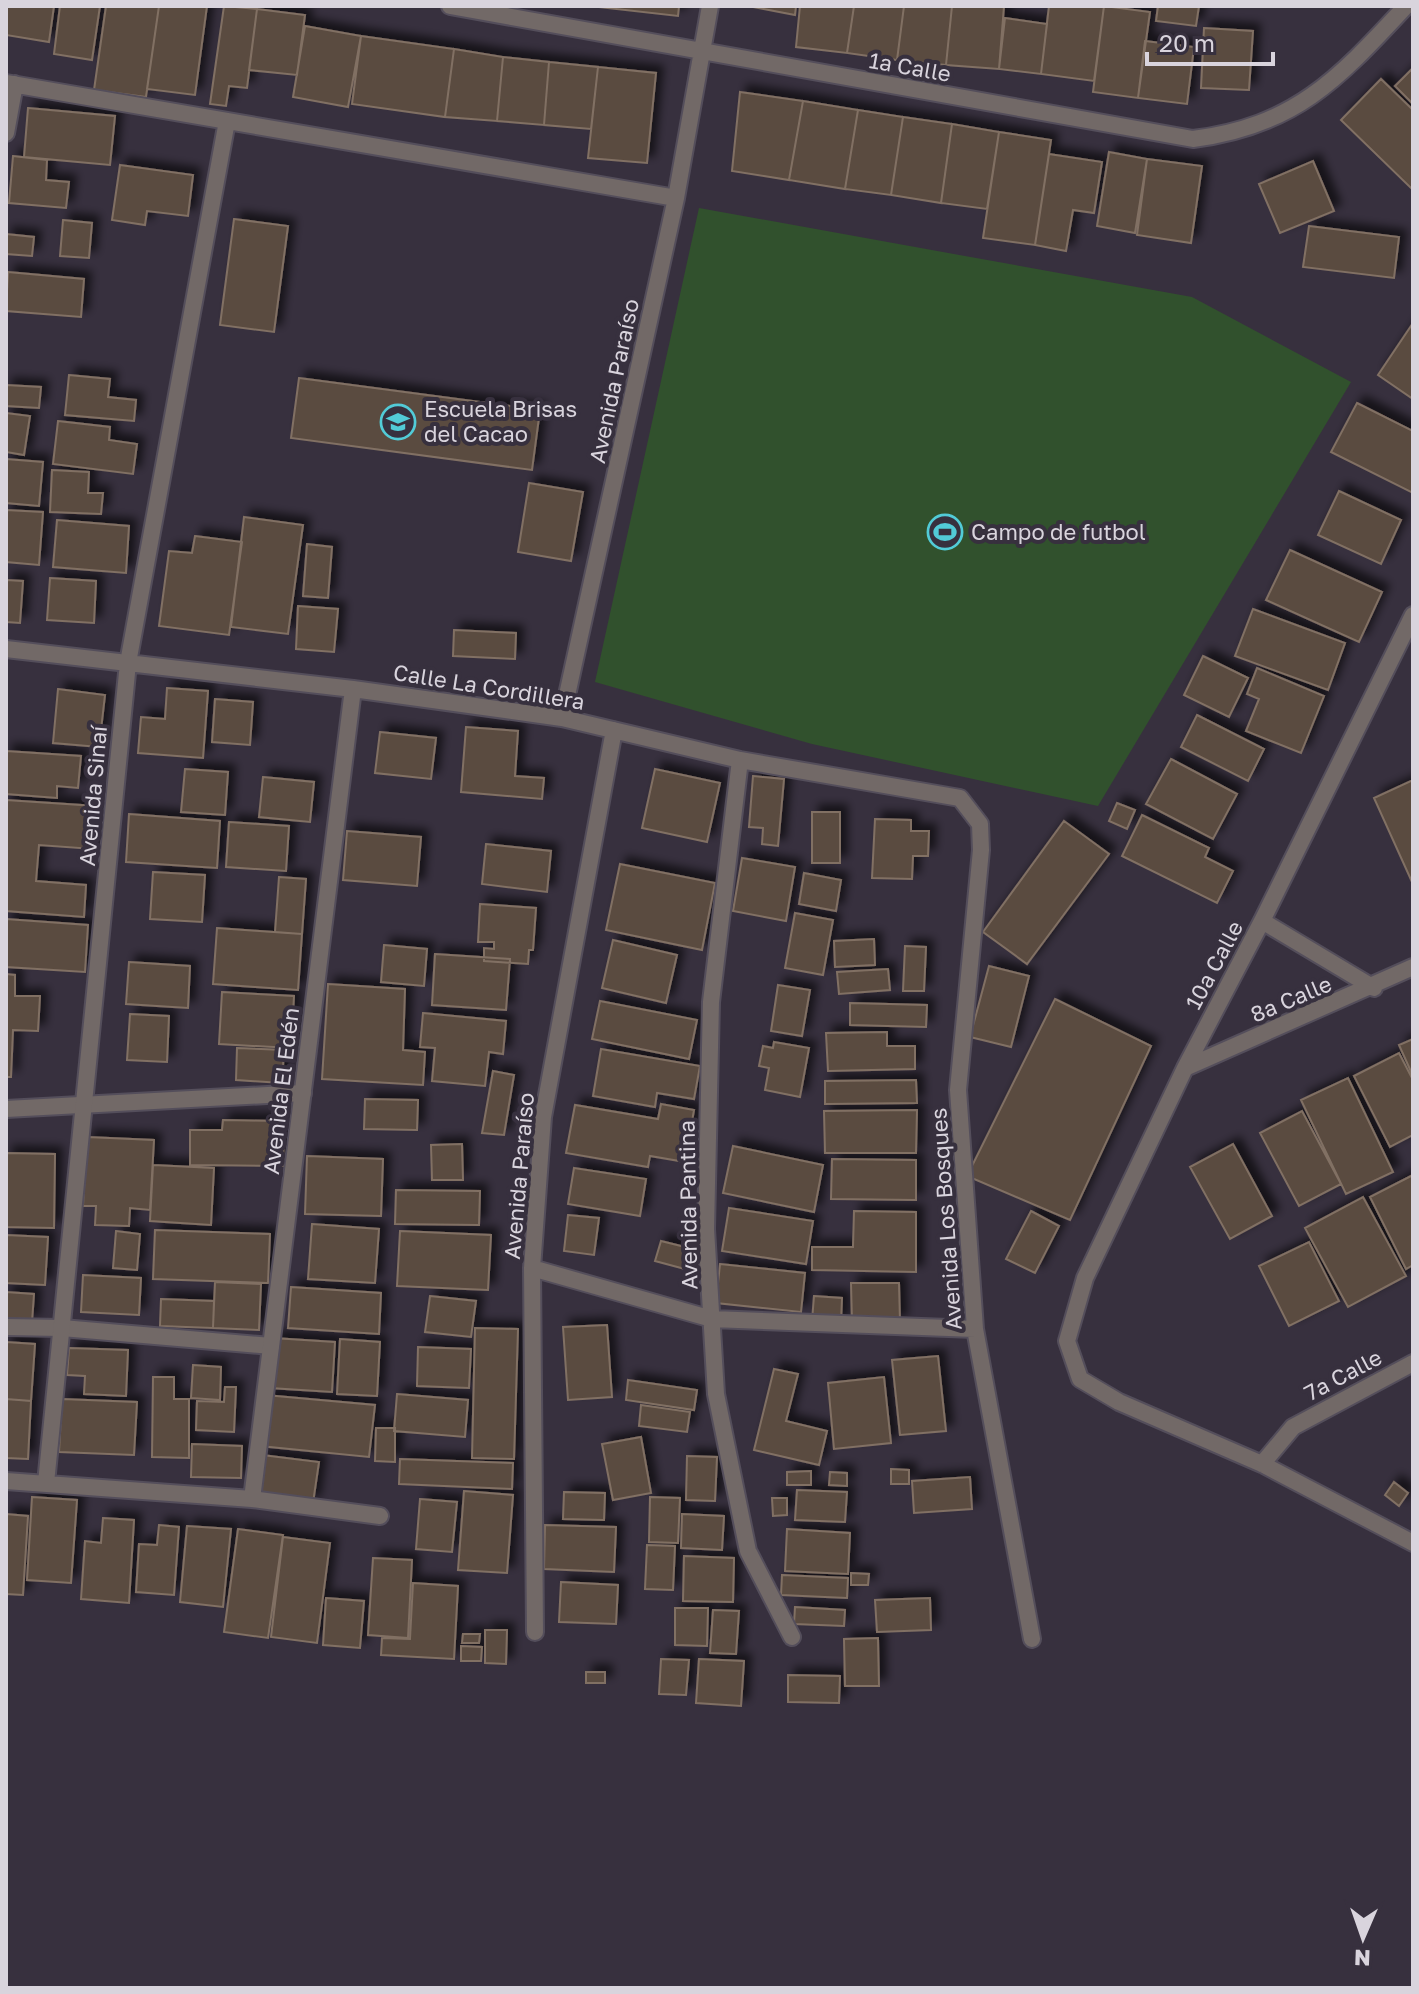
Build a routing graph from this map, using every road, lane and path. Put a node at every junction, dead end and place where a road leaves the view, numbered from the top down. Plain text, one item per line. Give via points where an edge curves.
1 (450, 6) edge
2 (710, 6) edge
3 (1406, 6) edge
4 (702, 51) junction
5 (10, 84) edge
6 (227, 121) junction
7 (6, 133) edge
8 (676, 198) junction
9 (1413, 615) edge
10 (6, 649) edge
11 (128, 663) junction
12 (353, 689) junction
13 (562, 718) junction
14 (614, 730) junction
15 (740, 760) junction
16 (960, 798) joint
17 (1262, 921) junction
18 (1413, 967) edge
19 (1374, 988) junction
20 (1185, 1068) junction
21 (303, 1093) junction
22 (86, 1103) junction
23 (6, 1109) edge
24 (532, 1268) junction
25 (712, 1319) junction
26 (6, 1327) edge
27 (62, 1328) junction
28 (975, 1329) junction
29 (271, 1346) junction
30 (1413, 1363) edge
31 (1262, 1464) junction
32 (6, 1481) edge
33 (46, 1483) junction
34 (252, 1499) junction
35 (380, 1516) dead end
36 (1413, 1543) edge
37 (535, 1632) dead end
38 (792, 1637) dead end
39 (1032, 1639) dead end

1 - 4 street, 1a Calle
2 - 4 street, Avenida Paraíso
3 - 4 street, 1a Calle via 1347,70 1315,95 1234,134 1193,139
4 - 8 street, Avenida Paraíso
5 - 6 street
5 - 7 street
6 - 8 street
6 - 11 street, Avenida Sinaí
8 - 13 street, Avenida Paraíso
9 - 17 street, 10a Calle
10 - 11 street, Calle La Cordillera
11 - 12 street, Calle La Cordillera
11 - 22 street, Avenida Sinaí
12 - 13 street, Calle La Cordillera
12 - 21 street, Avenida El Edén
13 - 14 street, Calle La Cordillera
14 - 15 street, Calle La Cordillera
14 - 24 street, Avenida Paraíso via 543,1117
15 - 16 street, Calle La Cordillera
15 - 25 street, Avenida Pantina via 711,1002 706,1229
16 - 28 street, Avenida Los Bosques via 980,824 981,850 958,1090
17 - 19 street
17 - 20 street, 10a Calle
18 - 19 street, 8a Calle
19 - 20 street, 8a Calle
20 - 31 street, 10a Calle via 1085,1278 1067,1341 1080,1379 1119,1402
21 - 22 street
21 - 29 street, Avenida El Edén
22 - 23 street
22 - 27 street, Avenida Sinaí
24 - 25 street
24 - 37 street, Avenida Paraíso
25 - 28 street
25 - 38 street, Avenida Pantina via 716,1394 748,1551
26 - 27 street
27 - 29 street
27 - 33 street, Avenida Sinaí
28 - 39 street, Avenida Los Bosques
29 - 34 street, Avenida El Edén
30 - 31 street, 7a Calle via 1293,1427
31 - 36 street
32 - 33 street
33 - 34 street
34 - 35 street

